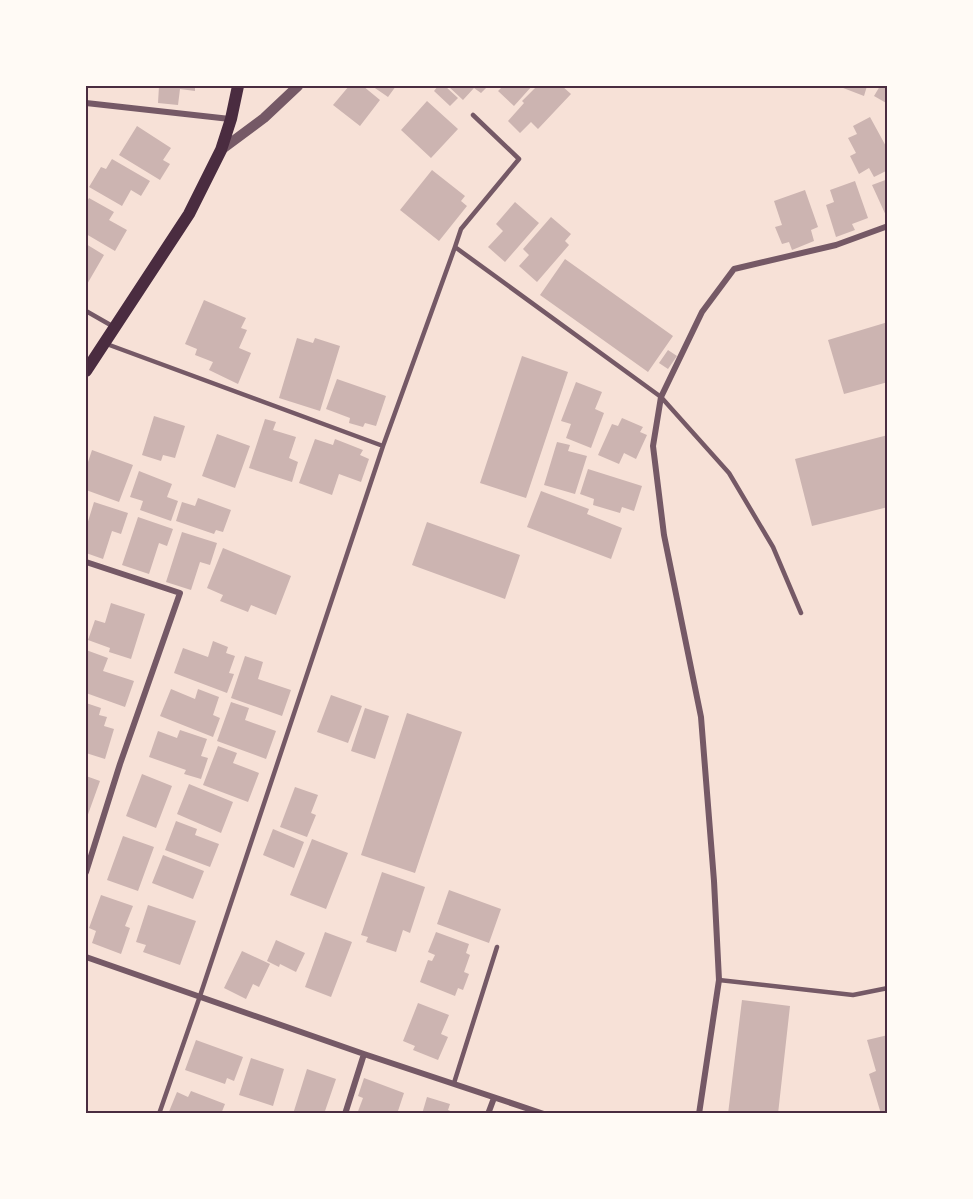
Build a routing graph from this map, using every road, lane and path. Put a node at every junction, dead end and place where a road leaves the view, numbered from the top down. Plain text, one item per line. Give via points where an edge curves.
1 (238, 86) edge
2 (298, 86) edge
3 (86, 103) edge
4 (473, 115) dead end
5 (231, 119) junction
6 (221, 150) junction
7 (888, 226) edge
8 (455, 247) junction
9 (86, 310) edge
10 (114, 327) junction
11 (104, 343) junction
12 (86, 371) edge
13 (661, 397) junction
14 (383, 446) junction
15 (86, 562) edge
16 (801, 613) dead end
17 (86, 872) edge
18 (497, 947) dead end
19 (86, 957) edge
20 (720, 980) junction
21 (888, 988) edge
22 (200, 996) junction
23 (364, 1054) junction
24 (454, 1083) junction
25 (494, 1098) junction
26 (159, 1113) edge
27 (345, 1113) edge
28 (488, 1113) edge
29 (544, 1113) edge
30 (699, 1113) edge

1 - 5 main road
2 - 6 street
3 - 5 street
4 - 8 lane via 519,159 461,229
5 - 6 main road
6 - 10 main road via 189,214
7 - 13 street via 836,246 734,269 702,312
8 - 13 lane
8 - 14 lane
9 - 10 lane
10 - 11 main road
11 - 12 main road
11 - 14 lane
13 - 16 lane via 729,473 773,547
13 - 20 street via 653,446 664,535 701,717
14 - 22 lane
15 - 17 street via 180,593
18 - 24 lane
19 - 22 street
20 - 21 lane via 853,995
20 - 30 street
22 - 23 street
22 - 26 lane
23 - 24 street
23 - 27 street
24 - 25 street
25 - 28 street
25 - 29 street

